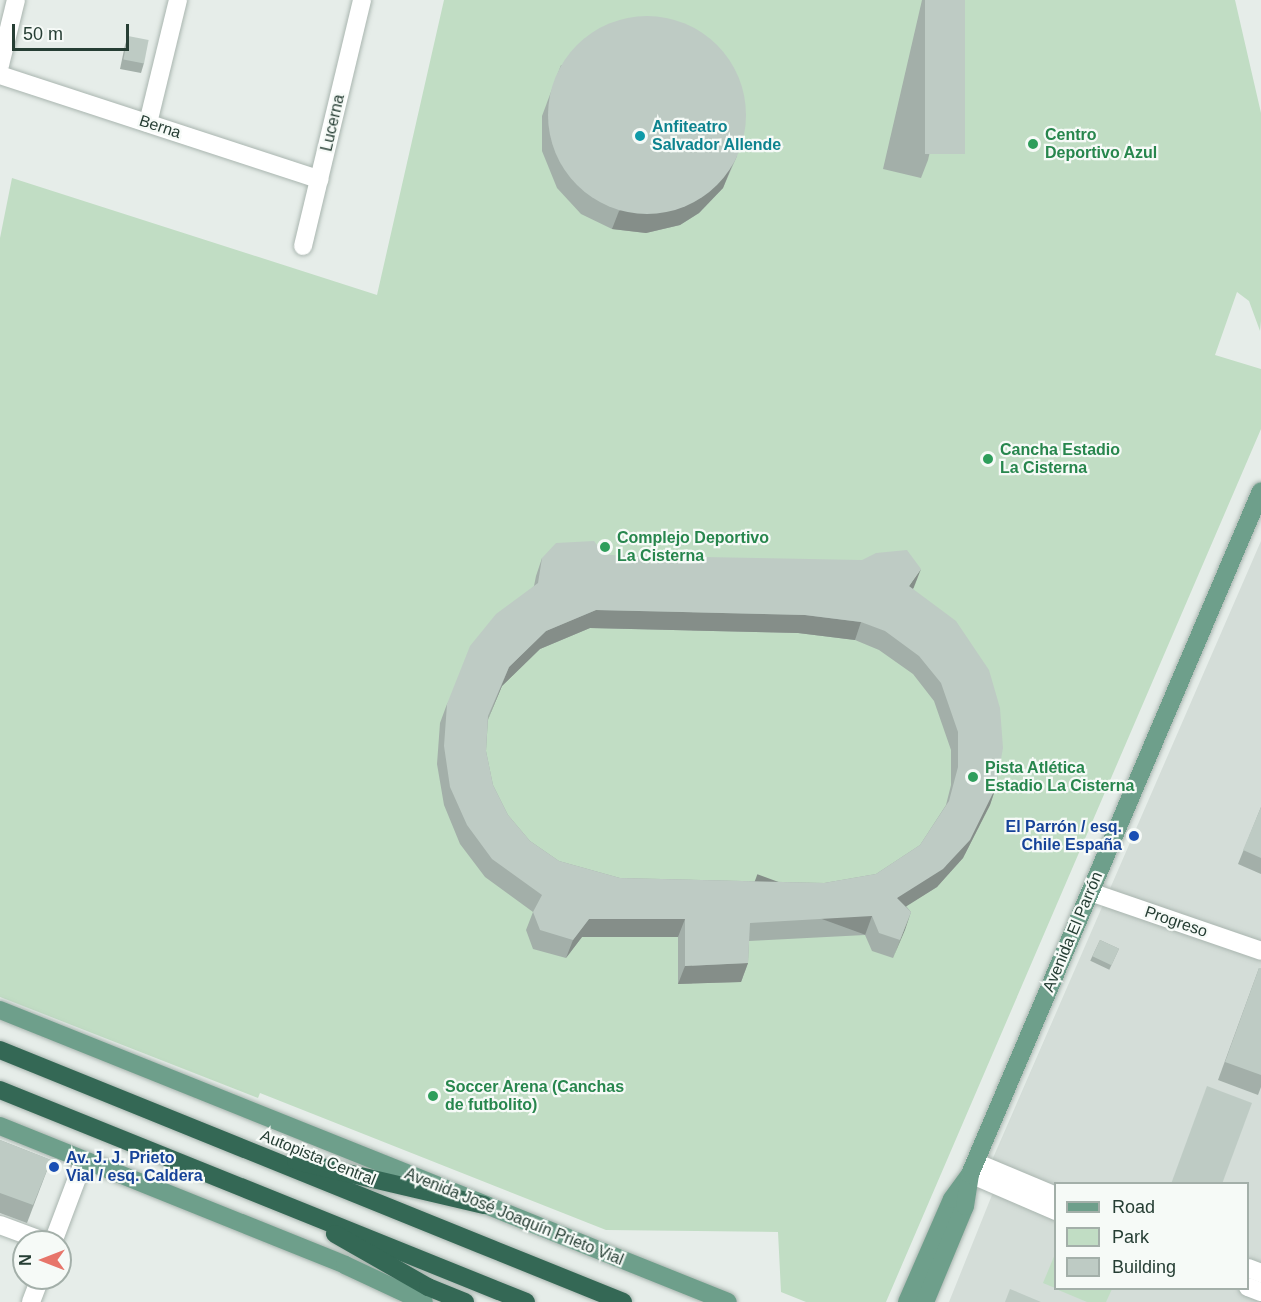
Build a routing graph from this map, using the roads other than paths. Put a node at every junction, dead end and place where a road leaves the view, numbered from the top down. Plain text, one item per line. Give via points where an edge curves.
1 (16, 0) edge
2 (178, 0) edge
3 (362, 0) edge
4 (0, 65) edge
5 (0, 75) edge
6 (148, 123) junction
7 (319, 179) junction
8 (303, 246) dead end
9 (1261, 491) edge
10 (1090, 892) junction
11 (1261, 951) edge
12 (0, 1010) edge
13 (0, 1050) edge
14 (0, 1090) edge
15 (0, 1126) edge
16 (241, 1148) junction
17 (84, 1160) junction
18 (973, 1168) junction
19 (1054, 1195) edge
20 (484, 1205) junction
21 (295, 1209) junction
22 (1054, 1210) edge
23 (58, 1230) edge
24 (413, 1300) edge
25 (465, 1302) edge
26 (526, 1302) edge
27 (623, 1302) edge
28 (728, 1302) edge
29 (907, 1302) edge
30 (926, 1302) edge

1 - 4 street
2 - 6 street
3 - 7 street, Lucerna
5 - 6 street, Berna
6 - 7 street, Berna
7 - 8 street, Lucerna
9 - 10 main road, Avenida El Parrón
10 - 11 street, Progreso
10 - 18 main road, Avenida El Parrón
12 - 20 main road, Avenida José Joaquín Prieto Vial
13 - 16 highway, Autopista Central
14 - 21 highway
15 - 17 main road
16 - 20 highway
16 - 27 highway, Autopista Central
17 - 23 street
17 - 24 main road
18 - 19 street
18 - 22 street
18 - 29 main road, Avenida El Parrón via 947,1209
18 - 30 main road, Avenida El Parrón via 965,1206
20 - 28 main road, Avenida José Joaquín Prieto Vial
21 - 25 highway via 369,1255
21 - 26 highway

